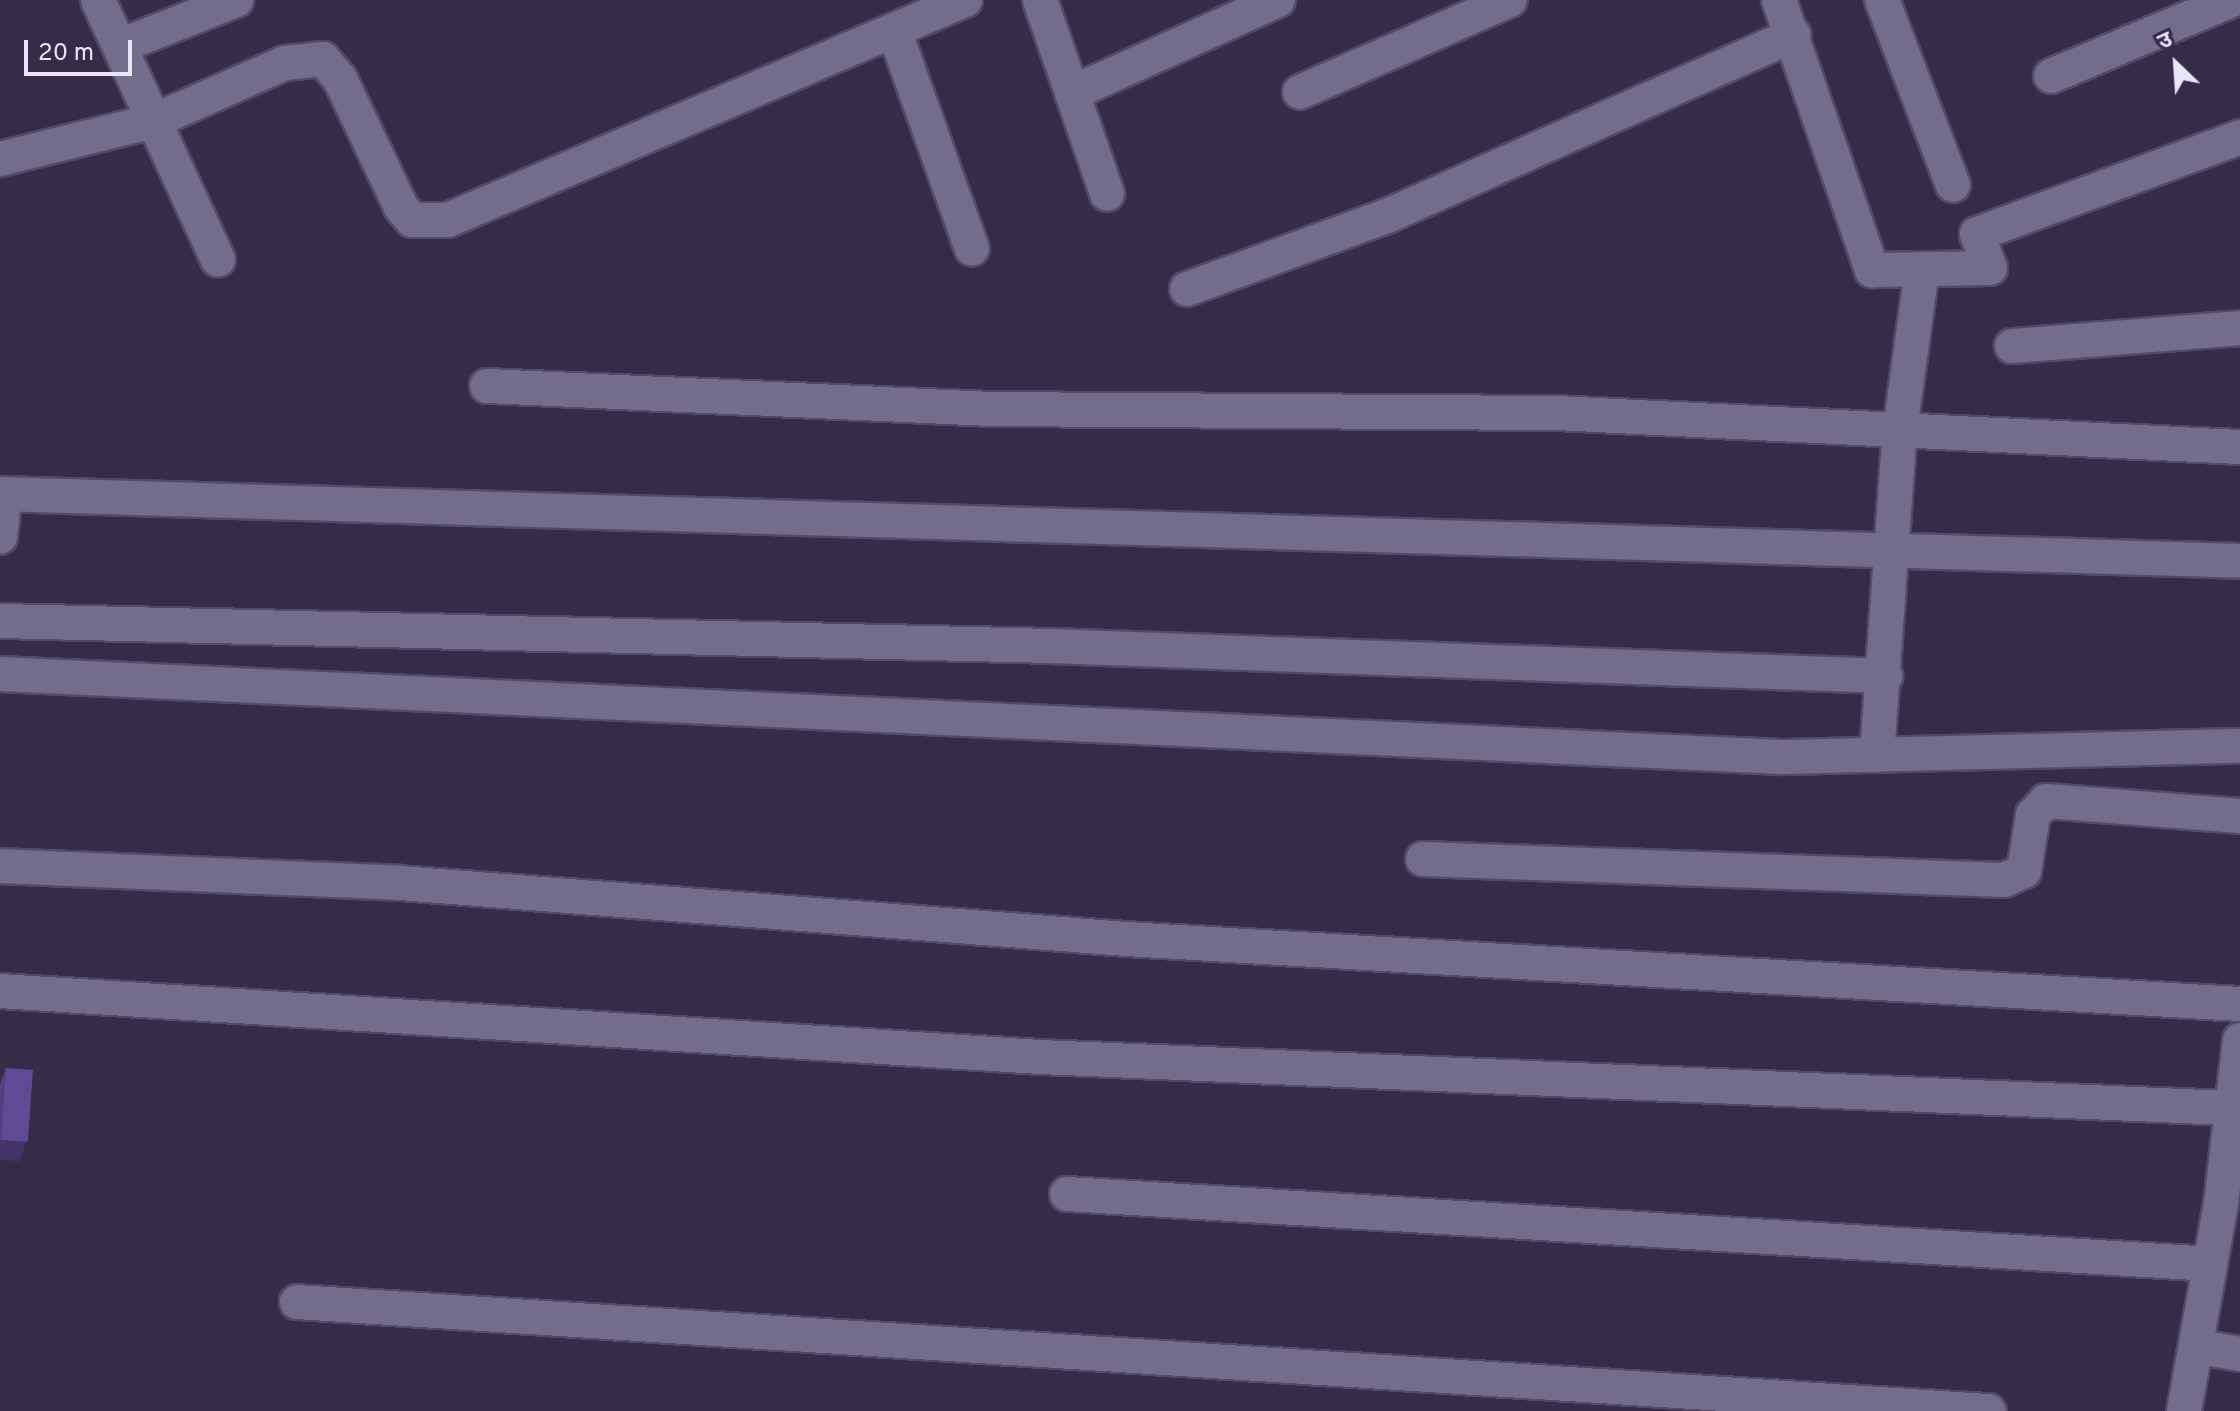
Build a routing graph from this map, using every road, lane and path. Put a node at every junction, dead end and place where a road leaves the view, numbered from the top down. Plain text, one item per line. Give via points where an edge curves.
1 (98, 0) edge
2 (236, 0) edge
3 (965, 0) edge
4 (1040, 0) edge
5 (1278, 0) edge
6 (1510, 0) edge
7 (1779, 0) edge
8 (1882, 0) edge
9 (2232, 0) edge
10 (894, 30) junction
11 (1793, 35) junction
12 (120, 46) junction
13 (2051, 76) dead end
14 (1300, 92) dead end
15 (1072, 93) junction
16 (154, 121) junction
17 (2240, 137) edge
18 (0, 159) edge
19 (1953, 185) dead end
20 (1107, 194) dead end
21 (972, 249) dead end
22 (218, 260) dead end
23 (1922, 269) junction
24 (1187, 289) dead end
25 (2240, 328) edge
26 (2012, 346) dead end
27 (487, 386) dead end
28 (1900, 430) junction
29 (2240, 447) edge
30 (3, 494) edge
31 (0, 537) edge
32 (1892, 546) junction
33 (2240, 561) edge
34 (0, 621) edge
35 (0, 674) edge
36 (1885, 676) junction
37 (2240, 746) edge
38 (1877, 755) junction
39 (2240, 816) edge
40 (1423, 859) dead end
41 (0, 866) edge
42 (0, 991) edge
43 (2240, 1004) edge
44 (2240, 1040) edge
45 (2240, 1049) edge
46 (2229, 1108) junction
47 (1067, 1194) dead end
48 (2231, 1206) edge
49 (2210, 1264) junction
50 (297, 1302) dead end
51 (2199, 1347) junction
52 (2240, 1354) edge
53 (1988, 1411) edge
54 (2184, 1411) edge

1 - 12 street
2 - 12 street
3 - 10 street
4 - 15 street
5 - 15 street
6 - 14 street
7 - 11 street
8 - 19 street
9 - 13 street
10 - 16 street via 424,224 401,207 340,79 323,59 285,63
10 - 21 street
11 - 23 street via 1872,270
11 - 24 street via 1387,216
12 - 16 street
15 - 20 street
16 - 18 street
16 - 22 street
17 - 23 street via 1977,234 1990,268
23 - 28 street
25 - 26 street
27 - 28 street via 991,409 1556,413
28 - 29 street
28 - 32 street
30 - 31 street
30 - 32 street
32 - 33 street
32 - 36 street
34 - 36 street via 1050,646
35 - 38 street via 1765,756
36 - 38 street
37 - 38 street
39 - 40 street via 2046,801 2033,815 2024,871 2004,880
41 - 43 street via 400,883 1126,939
42 - 46 street via 1041,1057
44 - 45 street
45 - 46 street
46 - 48 street
47 - 49 street
48 - 49 street
49 - 51 street
50 - 53 street
51 - 52 street
51 - 54 street

